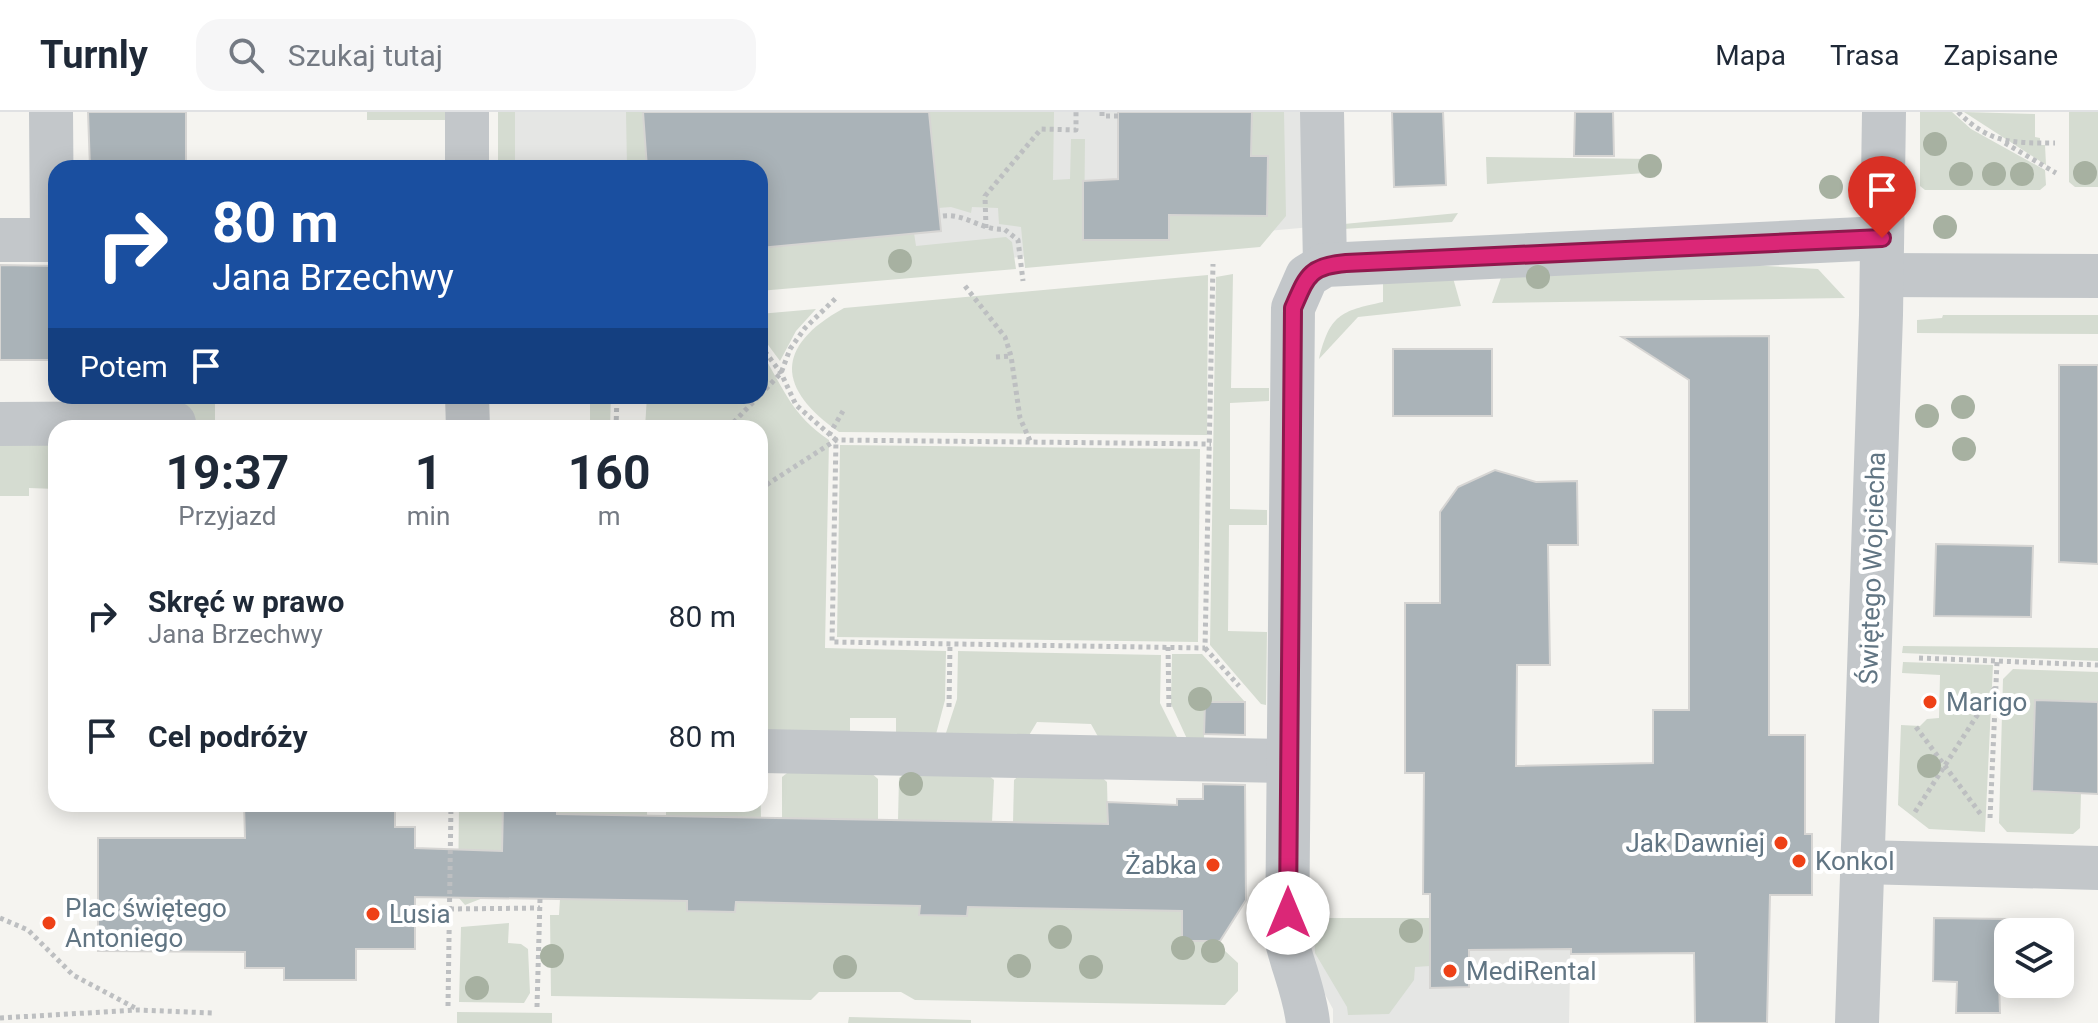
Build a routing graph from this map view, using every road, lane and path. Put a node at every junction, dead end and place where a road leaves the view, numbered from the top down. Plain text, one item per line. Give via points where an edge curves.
1 (51, 112) edge
2 (467, 112) edge
3 (1076, 112) edge
4 (1102, 112) edge
5 (1322, 112) edge
6 (1884, 112) edge
7 (1958, 112) edge
8 (1118, 116) dead end
9 (2004, 142) junction
10 (2055, 143) dead end
11 (51, 160) edge
12 (467, 160) edge
13 (2056, 173) dead end
14 (943, 216) dead end
15 (986, 228) junction
16 (0, 240) edge
17 (48, 240) edge
18 (1882, 256) junction
19 (1213, 264) dead end
20 (1325, 265) junction
21 (2098, 276) edge
22 (1023, 281) dead end
23 (965, 286) dead end
24 (837, 297) dead end
25 (768, 356) edge
26 (1011, 356) junction
27 (996, 357) dead end
28 (781, 373) junction
29 (768, 387) edge
30 (752, 404) edge
31 (843, 411) dead end
32 (736, 420) edge
33 (0, 424) edge
34 (48, 424) edge
35 (829, 435) junction
36 (836, 440) junction
37 (1031, 443) junction
38 (1211, 444) junction
39 (768, 484) edge
40 (950, 644) junction
41 (1168, 647) junction
42 (1909, 658) dead end
43 (1997, 662) junction
44 (2098, 665) edge
45 (1996, 686) junction
46 (1911, 720) dead end
47 (768, 751) edge
48 (937, 753) junction
49 (1191, 759) junction
50 (1288, 761) junction
51 (1945, 766) junction
52 (451, 812) edge
53 (1913, 814) dead end
54 (1861, 862) junction
55 (2098, 868) edge
56 (540, 899) dead end
57 (540, 908) junction
58 (450, 909) junction
59 (0, 918) edge
60 (448, 1006) dead end
61 (537, 1007) dead end
62 (138, 1010) junction
63 (213, 1013) dead end
64 (0, 1018) edge
65 (1308, 1023) edge
66 (1857, 1023) edge

1 - 11 street
2 - 12 street
3 - 15 path via 1076,130 1041,129 985,196
4 - 8 path
5 - 20 street
6 - 18 street, Świętego Wojciecha
7 - 9 path via 1972,126
9 - 10 path
9 - 13 path
14 - 15 path via 954,214
15 - 22 path via 1004,229 1018,240
16 - 17 street
18 - 20 street
18 - 21 street
18 - 54 street, Świętego Wojciecha
19 - 38 path
20 - 50 street via 1307,276 1293,308
23 - 26 path via 1005,337
24 - 28 path via 805,328
25 - 28 path
26 - 27 path
26 - 37 path via 1020,418
28 - 29 path
28 - 35 path via 796,405
30 - 32 path
31 - 35 path
33 - 34 street
35 - 36 path
36 - 37 path
36 - 39 path
36 - 40 path via 832,642
37 - 38 path
38 - 41 path via 1205,648
40 - 41 path
40 - 48 path via 950,701
41 - 49 path via 1167,705
42 - 43 path
43 - 44 path
43 - 45 path
45 - 51 path
45 - 51 path via 1990,826
46 - 51 path
47 - 48 street
48 - 49 street
49 - 50 street
50 - 65 street via 1287,942 1304,989
51 - 53 path
52 - 58 path
54 - 55 street
54 - 66 street, Świętego Wojciecha
56 - 57 path
57 - 58 path
57 - 61 path
58 - 60 path
59 - 62 path via 28,930 73,975
62 - 63 path
62 - 64 path

